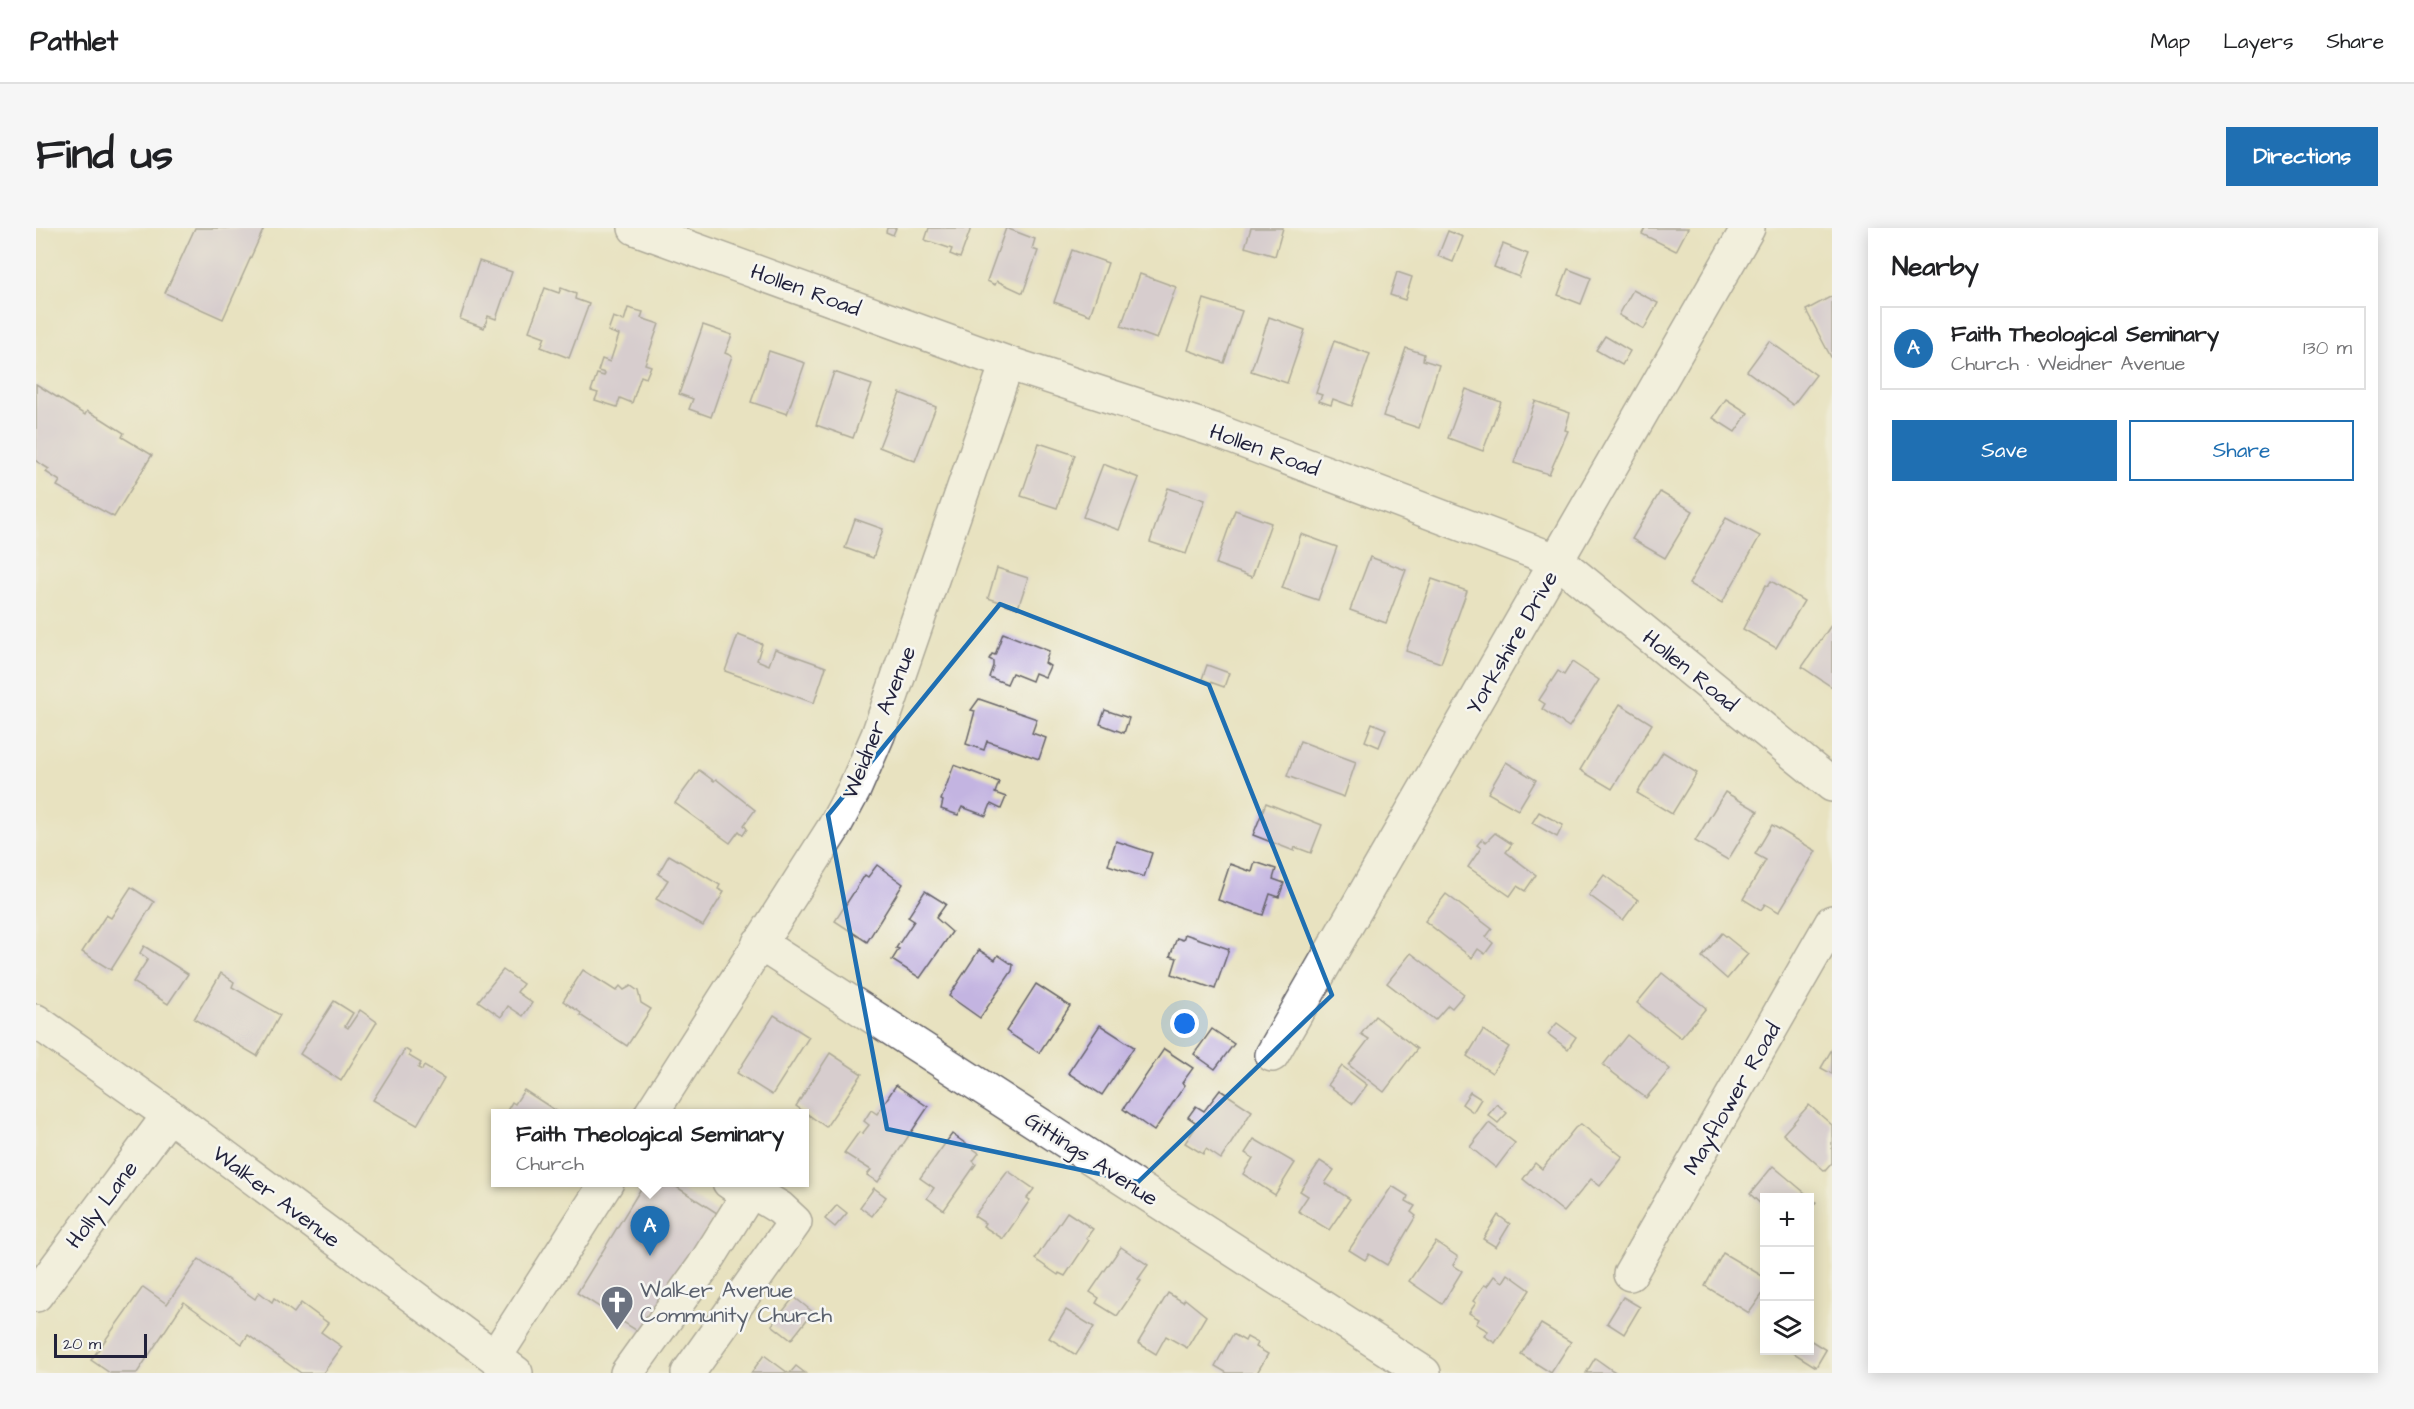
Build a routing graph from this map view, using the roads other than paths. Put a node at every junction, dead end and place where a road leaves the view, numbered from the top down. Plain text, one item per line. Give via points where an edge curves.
1 (635, 228) edge
2 (1748, 228) edge
3 (1007, 363) junction
4 (1558, 561) junction
5 (1832, 785) edge
6 (1832, 922) edge
7 (759, 944) junction
8 (36, 1021) edge
9 (1272, 1055) dead end
10 (654, 1109) edge
11 (168, 1115) junction
12 (604, 1187) edge
13 (739, 1189) edge
14 (1630, 1274) dead end
15 (36, 1295) edge
16 (506, 1365) edge
17 (627, 1373) edge
18 (688, 1373) edge
19 (1424, 1373) edge

1 - 3 street, Hollen Road
2 - 4 street, Yorkshire Drive
3 - 4 street, Hollen Road via 1214,430
3 - 7 street, Weidner Avenue via 878,735 833,829
4 - 5 street, Hollen Road
4 - 9 street, Yorkshire Drive
6 - 14 street, Mayflower Road
7 - 10 street, Weidner Avenue
7 - 19 street, Gittings Avenue
8 - 11 street, Walker Avenue
11 - 15 street, Holly Lane
11 - 16 street, Walker Avenue
12 - 16 street
13 - 17 street via 703,1267
13 - 18 street via 755,1193 795,1222

